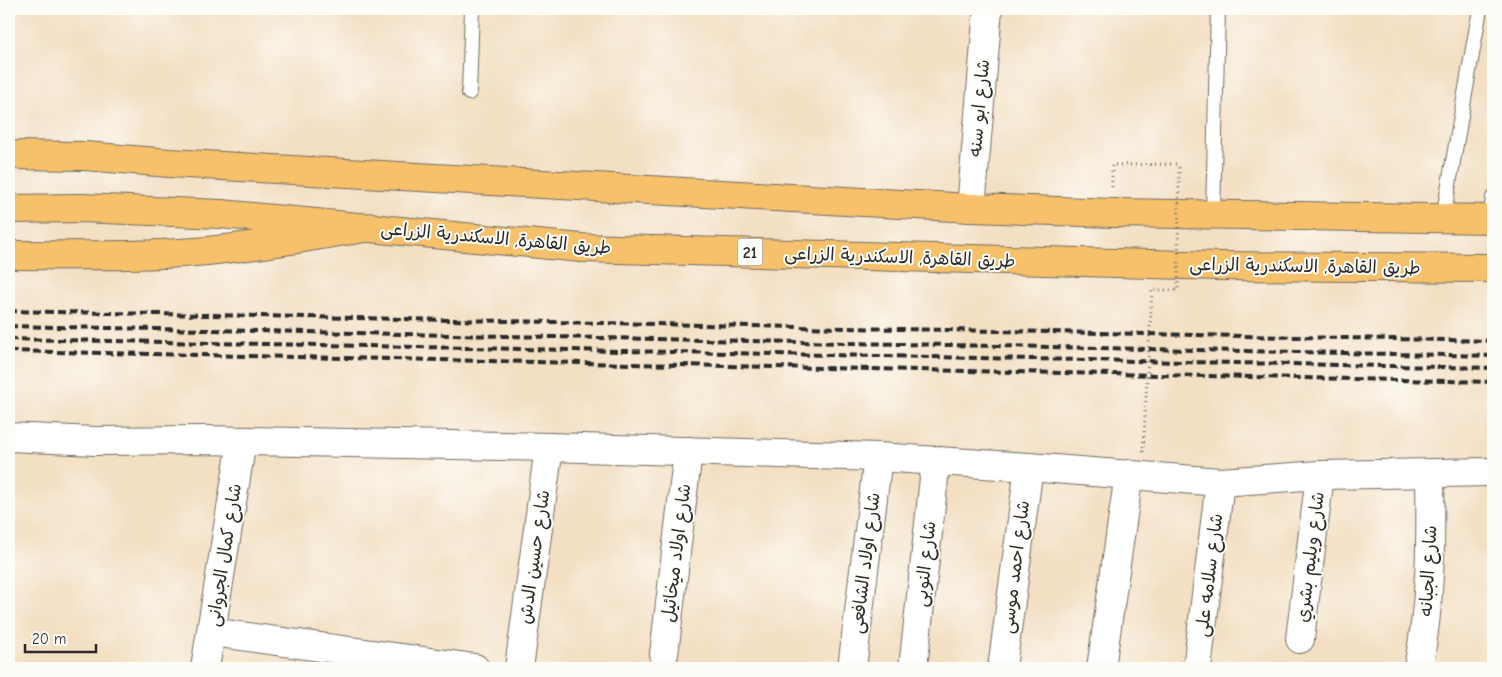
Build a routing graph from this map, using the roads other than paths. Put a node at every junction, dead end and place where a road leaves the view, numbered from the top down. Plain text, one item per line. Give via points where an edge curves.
1 (472, 9) edge
2 (988, 9) edge
3 (1218, 9) edge
4 (1480, 9) edge
5 (469, 93) dead end
6 (9, 155) edge
7 (971, 208) junction
8 (9, 209) edge
9 (1492, 212) edge
10 (1213, 215) junction
11 (1443, 218) junction
12 (372, 227) junction
13 (9, 255) edge
14 (1493, 268) edge
15 (9, 436) edge
16 (242, 441) junction
17 (549, 446) junction
18 (688, 451) junction
19 (878, 457) junction
20 (936, 460) junction
21 (1028, 467) junction
22 (1493, 472) edge
23 (1129, 474) junction
24 (1430, 474) junction
25 (1320, 475) junction
26 (1220, 482) junction
27 (211, 632) junction
28 (1300, 639) dead end
29 (664, 654) dead end
30 (206, 668) edge
31 (475, 668) edge
32 (520, 668) edge
33 (852, 668) edge
34 (913, 668) edge
35 (1002, 668) edge
36 (1101, 668) edge
37 (1197, 668) edge
38 (1418, 668) edge

1 - 5 lane
2 - 7 street, شارع ابو سنه
3 - 10 lane
4 - 11 lane
6 - 7 highway via 85,156
7 - 10 highway
8 - 12 highway, طريق القاهرة, الاسكندرية الزراعى / 21 via 81,208 221,214
9 - 11 highway
10 - 11 highway
12 - 13 highway via 205,251
12 - 14 highway, طريق القاهرة, الاسكندرية الزراعى / 21 via 582,248 1221,266
15 - 16 street via 95,441
16 - 17 street
16 - 27 street, شارع كمال الجروانى
17 - 18 street
17 - 32 street, شارع حسين الدش
18 - 19 street
18 - 29 street, شارع اولاد ميخائيل
19 - 20 street
19 - 33 street, شارع اولاد الشافعى
20 - 21 street
20 - 34 street, شارع النوبى
21 - 23 street
21 - 35 street, شارع احمد موسى
22 - 24 street
23 - 26 street
23 - 36 street
24 - 25 street
24 - 38 street, شارع الجبانه via 1432,548 1424,640
25 - 26 street
25 - 28 street, شارع ويليم بشري
26 - 37 street, شارع سلامه على
27 - 30 street, شارع كمال الجروانى
27 - 31 street

